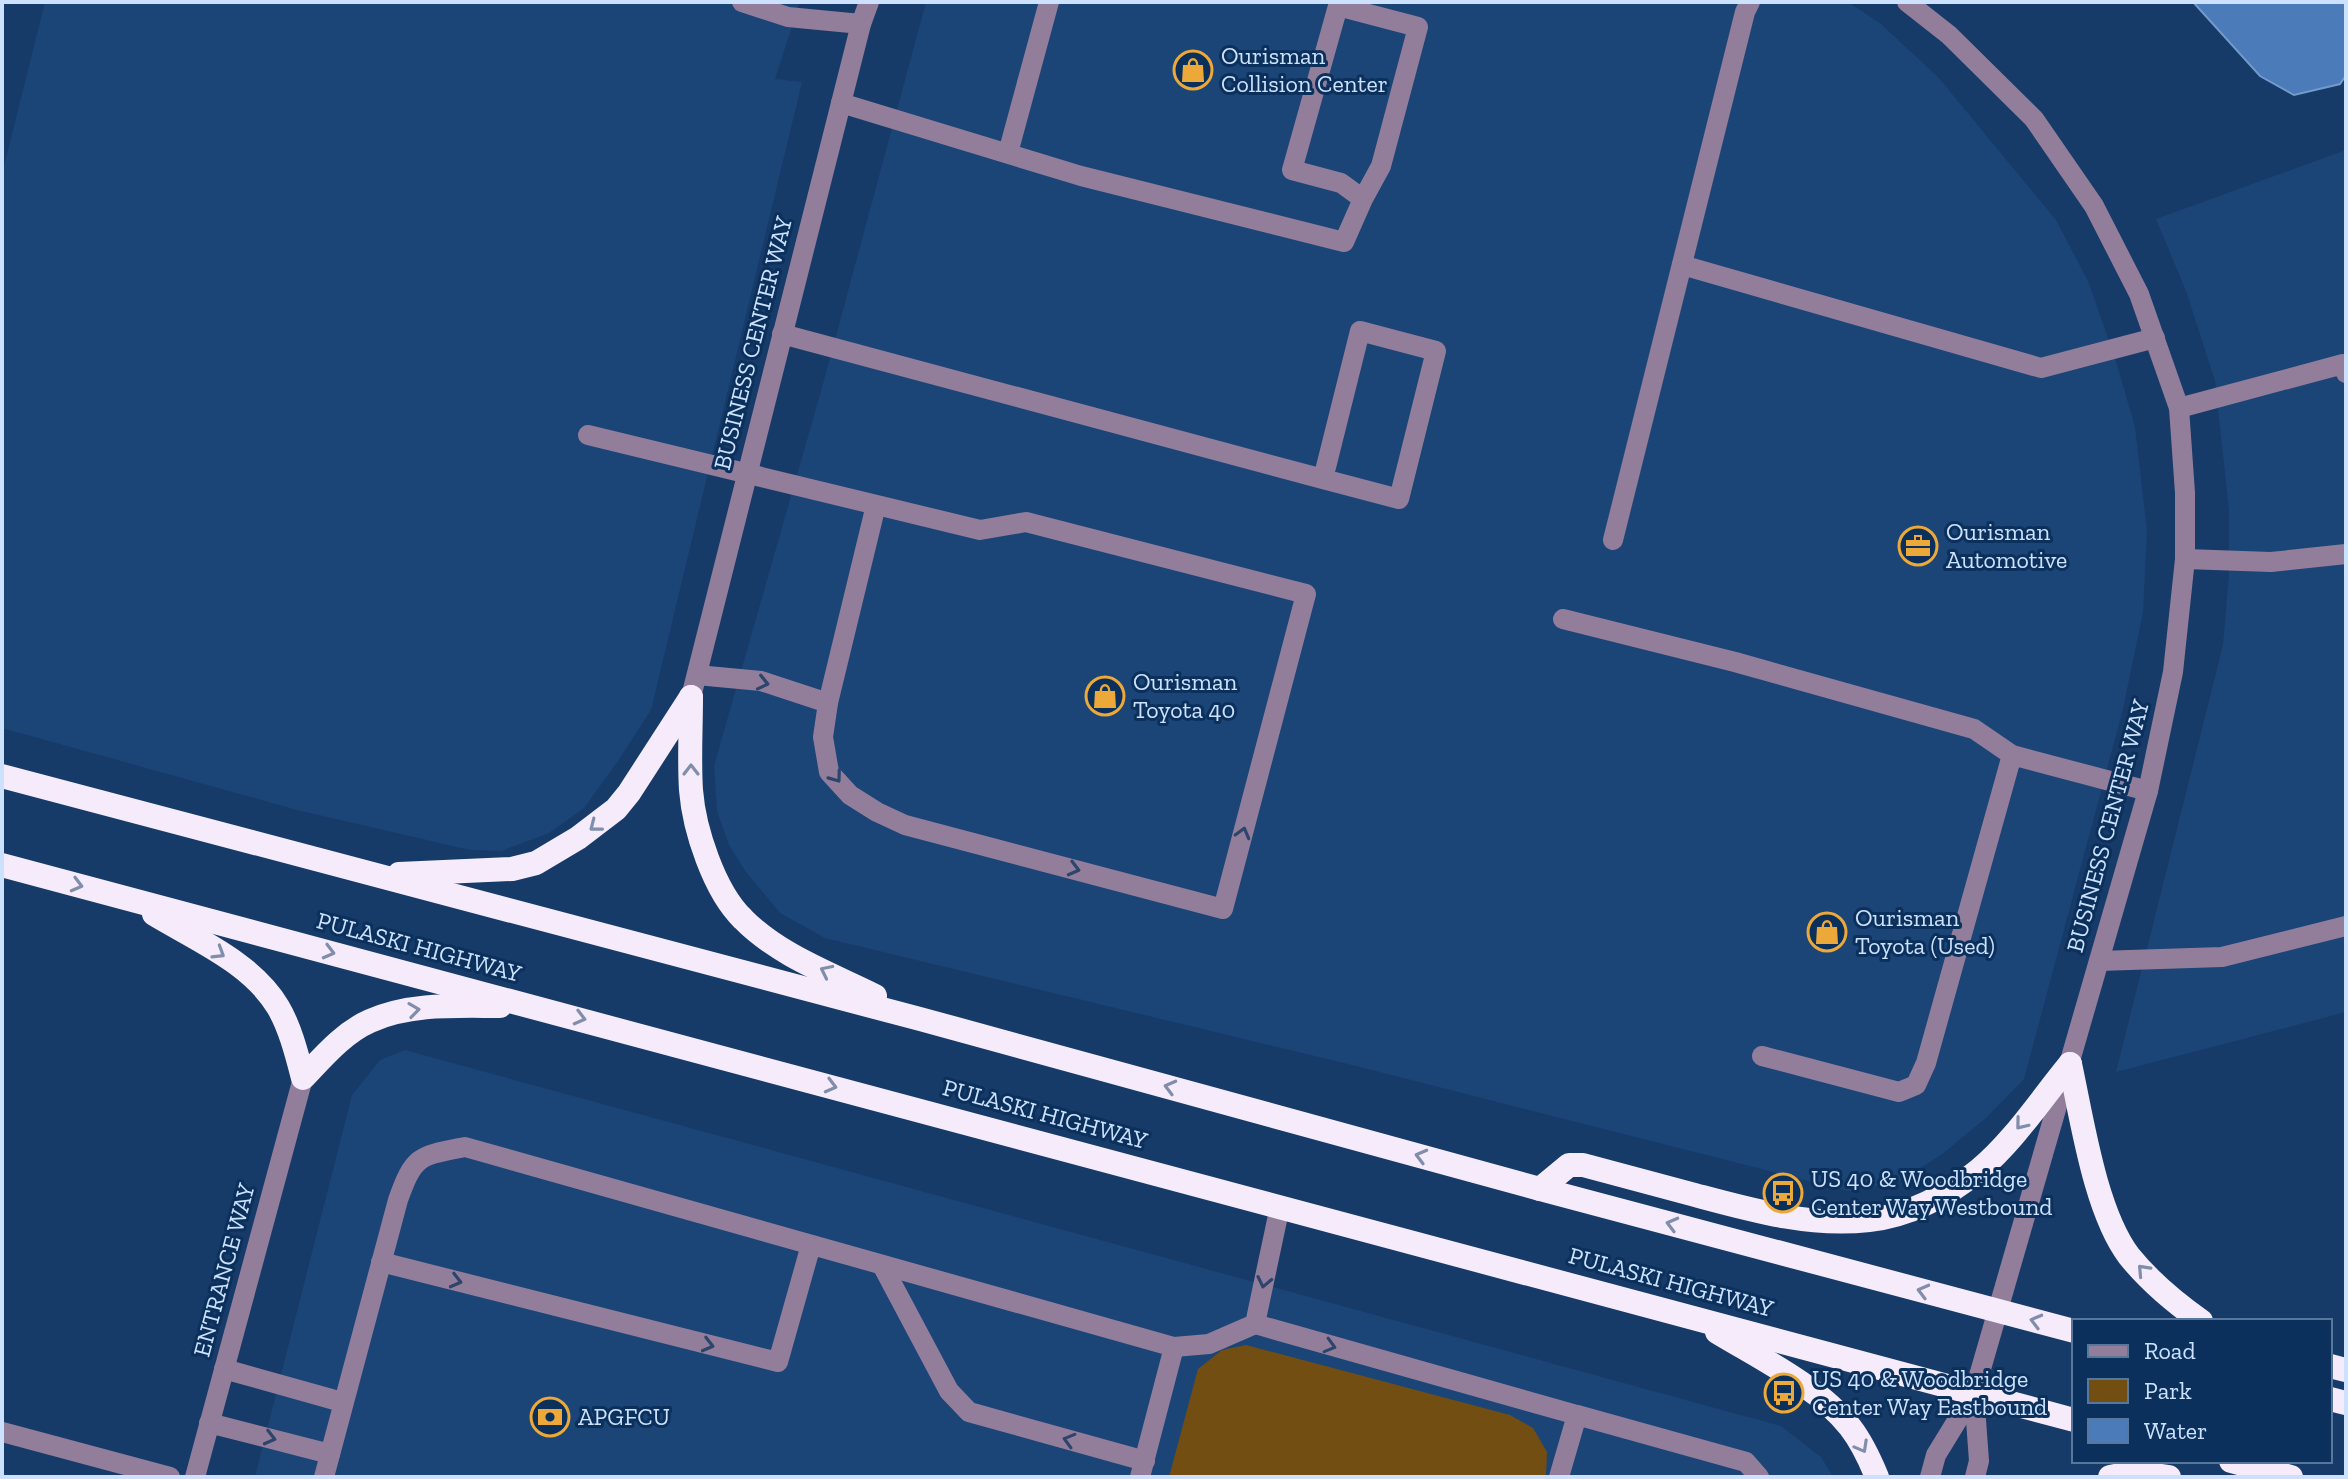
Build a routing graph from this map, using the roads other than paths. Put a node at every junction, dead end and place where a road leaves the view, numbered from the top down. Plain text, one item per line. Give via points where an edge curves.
1 (742, 2) edge
2 (869, 2) edge
3 (1049, 2) edge
4 (1750, 2) edge
5 (1907, 2) edge
6 (861, 24) junction
7 (841, 103) junction
8 (1008, 153) junction
9 (1363, 199) junction
10 (1682, 265) junction
11 (782, 334) junction
12 (2155, 338) junction
13 (2346, 373) edge
14 (2179, 408) junction
15 (588, 435) dead end
16 (746, 474) junction
17 (1323, 479) junction
18 (876, 505) junction
19 (1613, 540) dead end
20 (2346, 554) edge
21 (2185, 559) junction
22 (1563, 619) dead end
23 (694, 686) junction
24 (828, 703) junction
25 (2012, 755) junction
26 (2, 776) edge
27 (2148, 791) junction
28 (2, 865) edge
29 (374, 875) junction
30 (128, 899) junction
31 (2346, 926) edge
32 (2099, 961) junction
33 (534, 1006) junction
34 (920, 1019) junction
35 (1762, 1056) dead end
36 (2070, 1064) junction
37 (303, 1078) junction
38 (1540, 1189) junction
39 (1280, 1206) junction
40 (811, 1245) junction
41 (381, 1262) junction
42 (882, 1265) junction
43 (1998, 1311) junction
44 (1691, 1316) junction
45 (2198, 1319) edge
46 (1255, 1324) junction
47 (2072, 1330) edge
48 (1174, 1347) junction
49 (224, 1369) junction
50 (1974, 1393) junction
51 (342, 1402) junction
52 (1577, 1415) junction
53 (2072, 1419) edge
54 (209, 1423) junction
55 (2, 1432) edge
56 (330, 1454) junction
57 (2238, 1463) edge
58 (1142, 1469) edge
59 (170, 1477) edge
60 (195, 1477) edge
61 (324, 1477) edge
62 (1559, 1477) edge
63 (1759, 1477) edge
64 (1877, 1477) edge
65 (1930, 1477) edge
66 (1975, 1477) edge
67 (2110, 1477) edge
68 (2169, 1477) edge
69 (2291, 1477) edge

1 - 6 street via 788,17
2 - 6 street, BUSINESS CENTER WAY
3 - 8 street
4 - 10 street
5 - 12 street, BUSINESS CENTER WAY via 1949,35 2034,119 2094,206
6 - 7 street, BUSINESS CENTER WAY
7 - 8 street
7 - 11 street, BUSINESS CENTER WAY
8 - 9 street via 1344,242
9 - 9 street via 1381,166 1418,27 1338,6 1292,170 1341,183
10 - 12 street via 2041,368
10 - 19 street
11 - 16 street, BUSINESS CENTER WAY
11 - 17 street
12 - 14 street, BUSINESS CENTER WAY
13 - 14 street via 2343,364
14 - 21 street, BUSINESS CENTER WAY
15 - 16 street
16 - 18 street
16 - 23 street, BUSINESS CENTER WAY
17 - 17 street via 1399,499 1436,351 1360,331
18 - 24 street
24 -> 18 street via 823,737 829,772 850,795 877,812 905,825 1223,909 1306,594 1026,522 980,530
20 - 21 street via 2271,562
21 - 27 street, BUSINESS CENTER WAY via 2173,672
22 - 25 street via 1974,729
23 -> 24 street via 761,681
23 -> 29 highway via 616,809 536,863 512,869
34 -> 23 highway via 795,956 759,933 729,904 709,865 691,791
25 - 27 street
25 - 35 street via 1916,1085 1899,1092
26 - 29 highway
27 - 32 street, BUSINESS CENTER WAY
28 -> 30 highway, PULASKI HIGHWAY
29 - 34 highway
30 -> 33 highway, PULASKI HIGHWAY
30 -> 37 highway via 258,980 279,1008
31 - 32 street via 2222,957
32 - 36 street, BUSINESS CENTER WAY
37 -> 33 highway via 337,1043 369,1021 435,1007
33 -> 39 highway, PULASKI HIGHWAY
38 -> 34 highway
36 -> 38 highway via 1979,1170 1915,1208 1872,1220 1837,1222 1760,1213 1583,1165 1569,1165
36 - 43 street, BUSINESS CENTER WAY
45 -> 36 highway via 2169,1299 2128,1254 2106,1215
37 - 49 street, ENTRANCE WAY
43 -> 38 highway
39 - 44 highway, PULASKI HIGHWAY
39 -> 46 street
40 - 41 street via 465,1147 426,1155 408,1172
41 -> 40 street via 778,1362
40 - 42 street
41 - 51 street
42 - 48 street
58 -> 42 street via 969,1412 949,1391
47 -> 43 highway
43 - 50 street, BUSINESS CENTER WAY
44 - 50 highway, PULASKI HIGHWAY
44 -> 64 highway via 1833,1407 1852,1428
46 - 48 street via 1209,1344
46 -> 52 street
48 - 58 street
49 - 51 street
49 - 54 street, ENTRANCE WAY
50 - 53 highway, PULASKI HIGHWAY
50 - 65 street via 1936,1455
50 - 66 street via 1979,1461
51 - 56 street
52 - 62 street
52 - 63 street via 1746,1462
54 -> 56 street
54 - 60 street, ENTRANCE WAY
55 - 59 street
56 - 61 street
57 - 69 highway
67 - 68 highway via 2135,1472

